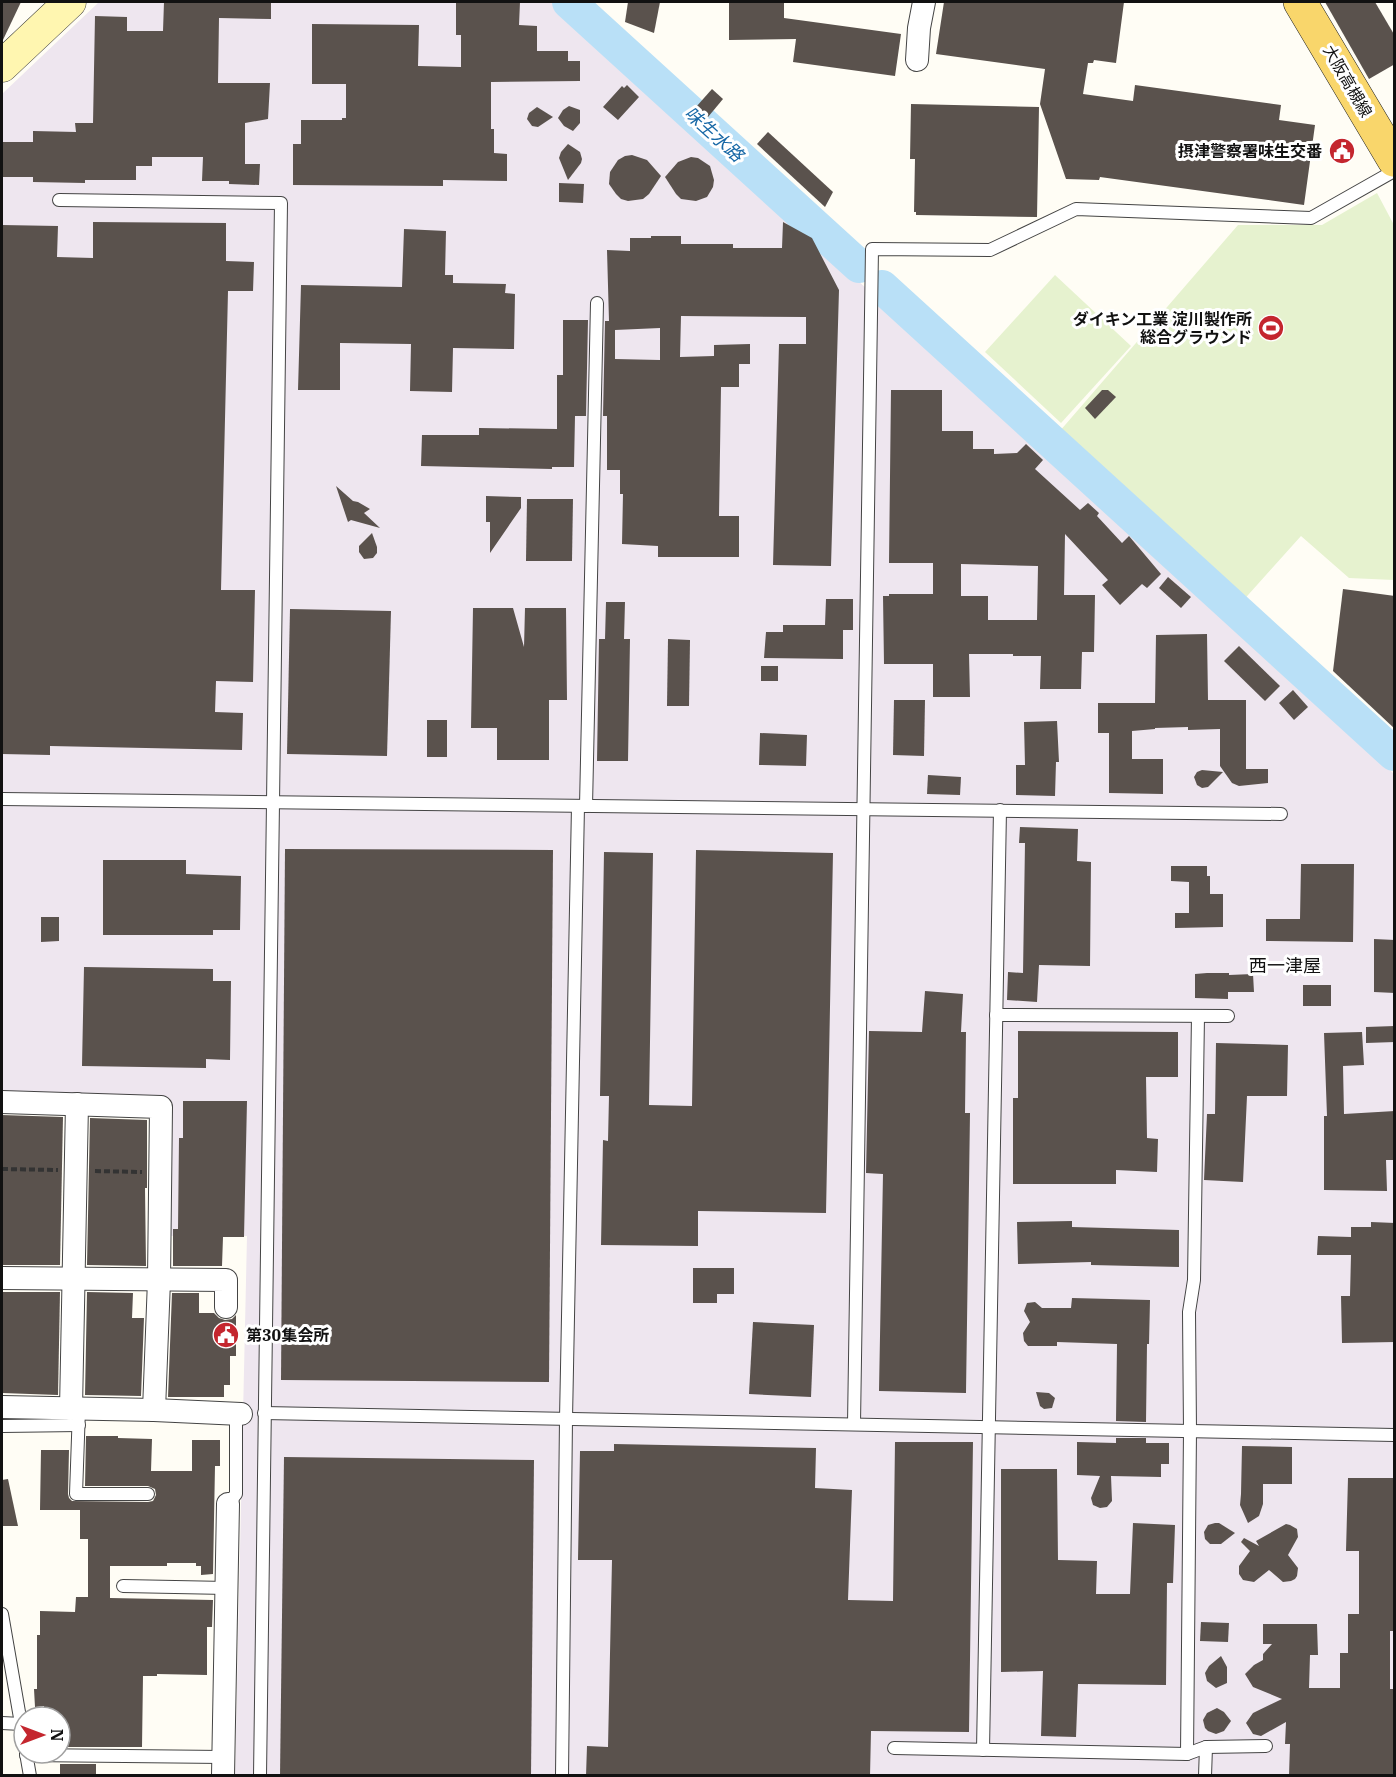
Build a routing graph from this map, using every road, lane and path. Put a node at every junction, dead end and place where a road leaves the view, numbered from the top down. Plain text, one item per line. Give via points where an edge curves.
1 (70, 2) edge
2 (924, 2) edge
3 (1300, 2) edge
4 (917, 60) dead end
5 (2, 66) edge
6 (1395, 160) edge
7 (1395, 171) edge
8 (59, 200) dead end
9 (597, 303) dead end
10 (2, 799) edge
11 (273, 802) junction
12 (582, 806) junction
13 (863, 809) junction
14 (1000, 810) junction
15 (1281, 814) dead end
16 (996, 1015) junction
17 (1198, 1016) junction
18 (1228, 1016) dead end
19 (2, 1102) edge
20 (77, 1104) junction
21 (2, 1278) edge
22 (74, 1279) junction
23 (159, 1280) junction
24 (226, 1307) dead end
25 (2, 1407) edge
26 (154, 1410) junction
27 (264, 1413) junction
28 (76, 1414) junction
29 (238, 1414) joint
30 (567, 1419) junction
31 (854, 1424) junction
32 (2, 1426) edge
33 (989, 1427) junction
34 (1190, 1431) junction
35 (1395, 1435) edge
36 (148, 1494) dead end
37 (228, 1504) joint
38 (123, 1587) dead end
39 (227, 1588) junction
40 (2, 1614) edge
41 (18, 1705) edge
42 (1266, 1746) dead end
43 (1206, 1747) junction
44 (894, 1748) dead end
45 (983, 1750) junction
46 (1187, 1754) junction
47 (72, 1757) edge
48 (223, 1766) edge
49 (260, 1776) edge
50 (562, 1776) edge
51 (1205, 1776) edge

1 - 5 main road
2 - 4 street
3 - 6 main road, 大阪高槻線
7 - 13 lane via 1311,218 1076,209 990,250 872,249
8 - 11 lane via 281,203
9 - 12 lane
10 - 11 lane
11 - 12 lane
11 - 27 lane
12 - 13 lane
12 - 30 lane
13 - 14 lane
13 - 31 lane
14 - 15 lane
14 - 16 lane
16 - 17 lane
16 - 33 lane
17 - 18 lane
17 - 34 lane via 1194,1280 1189,1312
19 - 20 street
20 - 22 street
20 - 23 street via 161,1107
21 - 22 street
22 - 23 street
22 - 28 street
23 - 24 street via 226,1280
23 - 26 street
25 - 28 street
26 - 28 street
26 - 29 street
27 - 30 lane
27 - 49 lane
28 - 32 lane
28 - 36 lane via 76,1494
29 - 37 lane via 236,1494
30 - 31 lane
30 - 50 lane
31 - 33 lane
33 - 34 lane
33 - 45 lane
34 - 35 lane
34 - 46 lane
37 - 39 street
38 - 39 lane
39 - 48 street
40 - 41 lane
42 - 43 lane
43 - 46 lane
43 - 51 lane
44 - 45 lane
45 - 46 lane
47 - 48 lane

